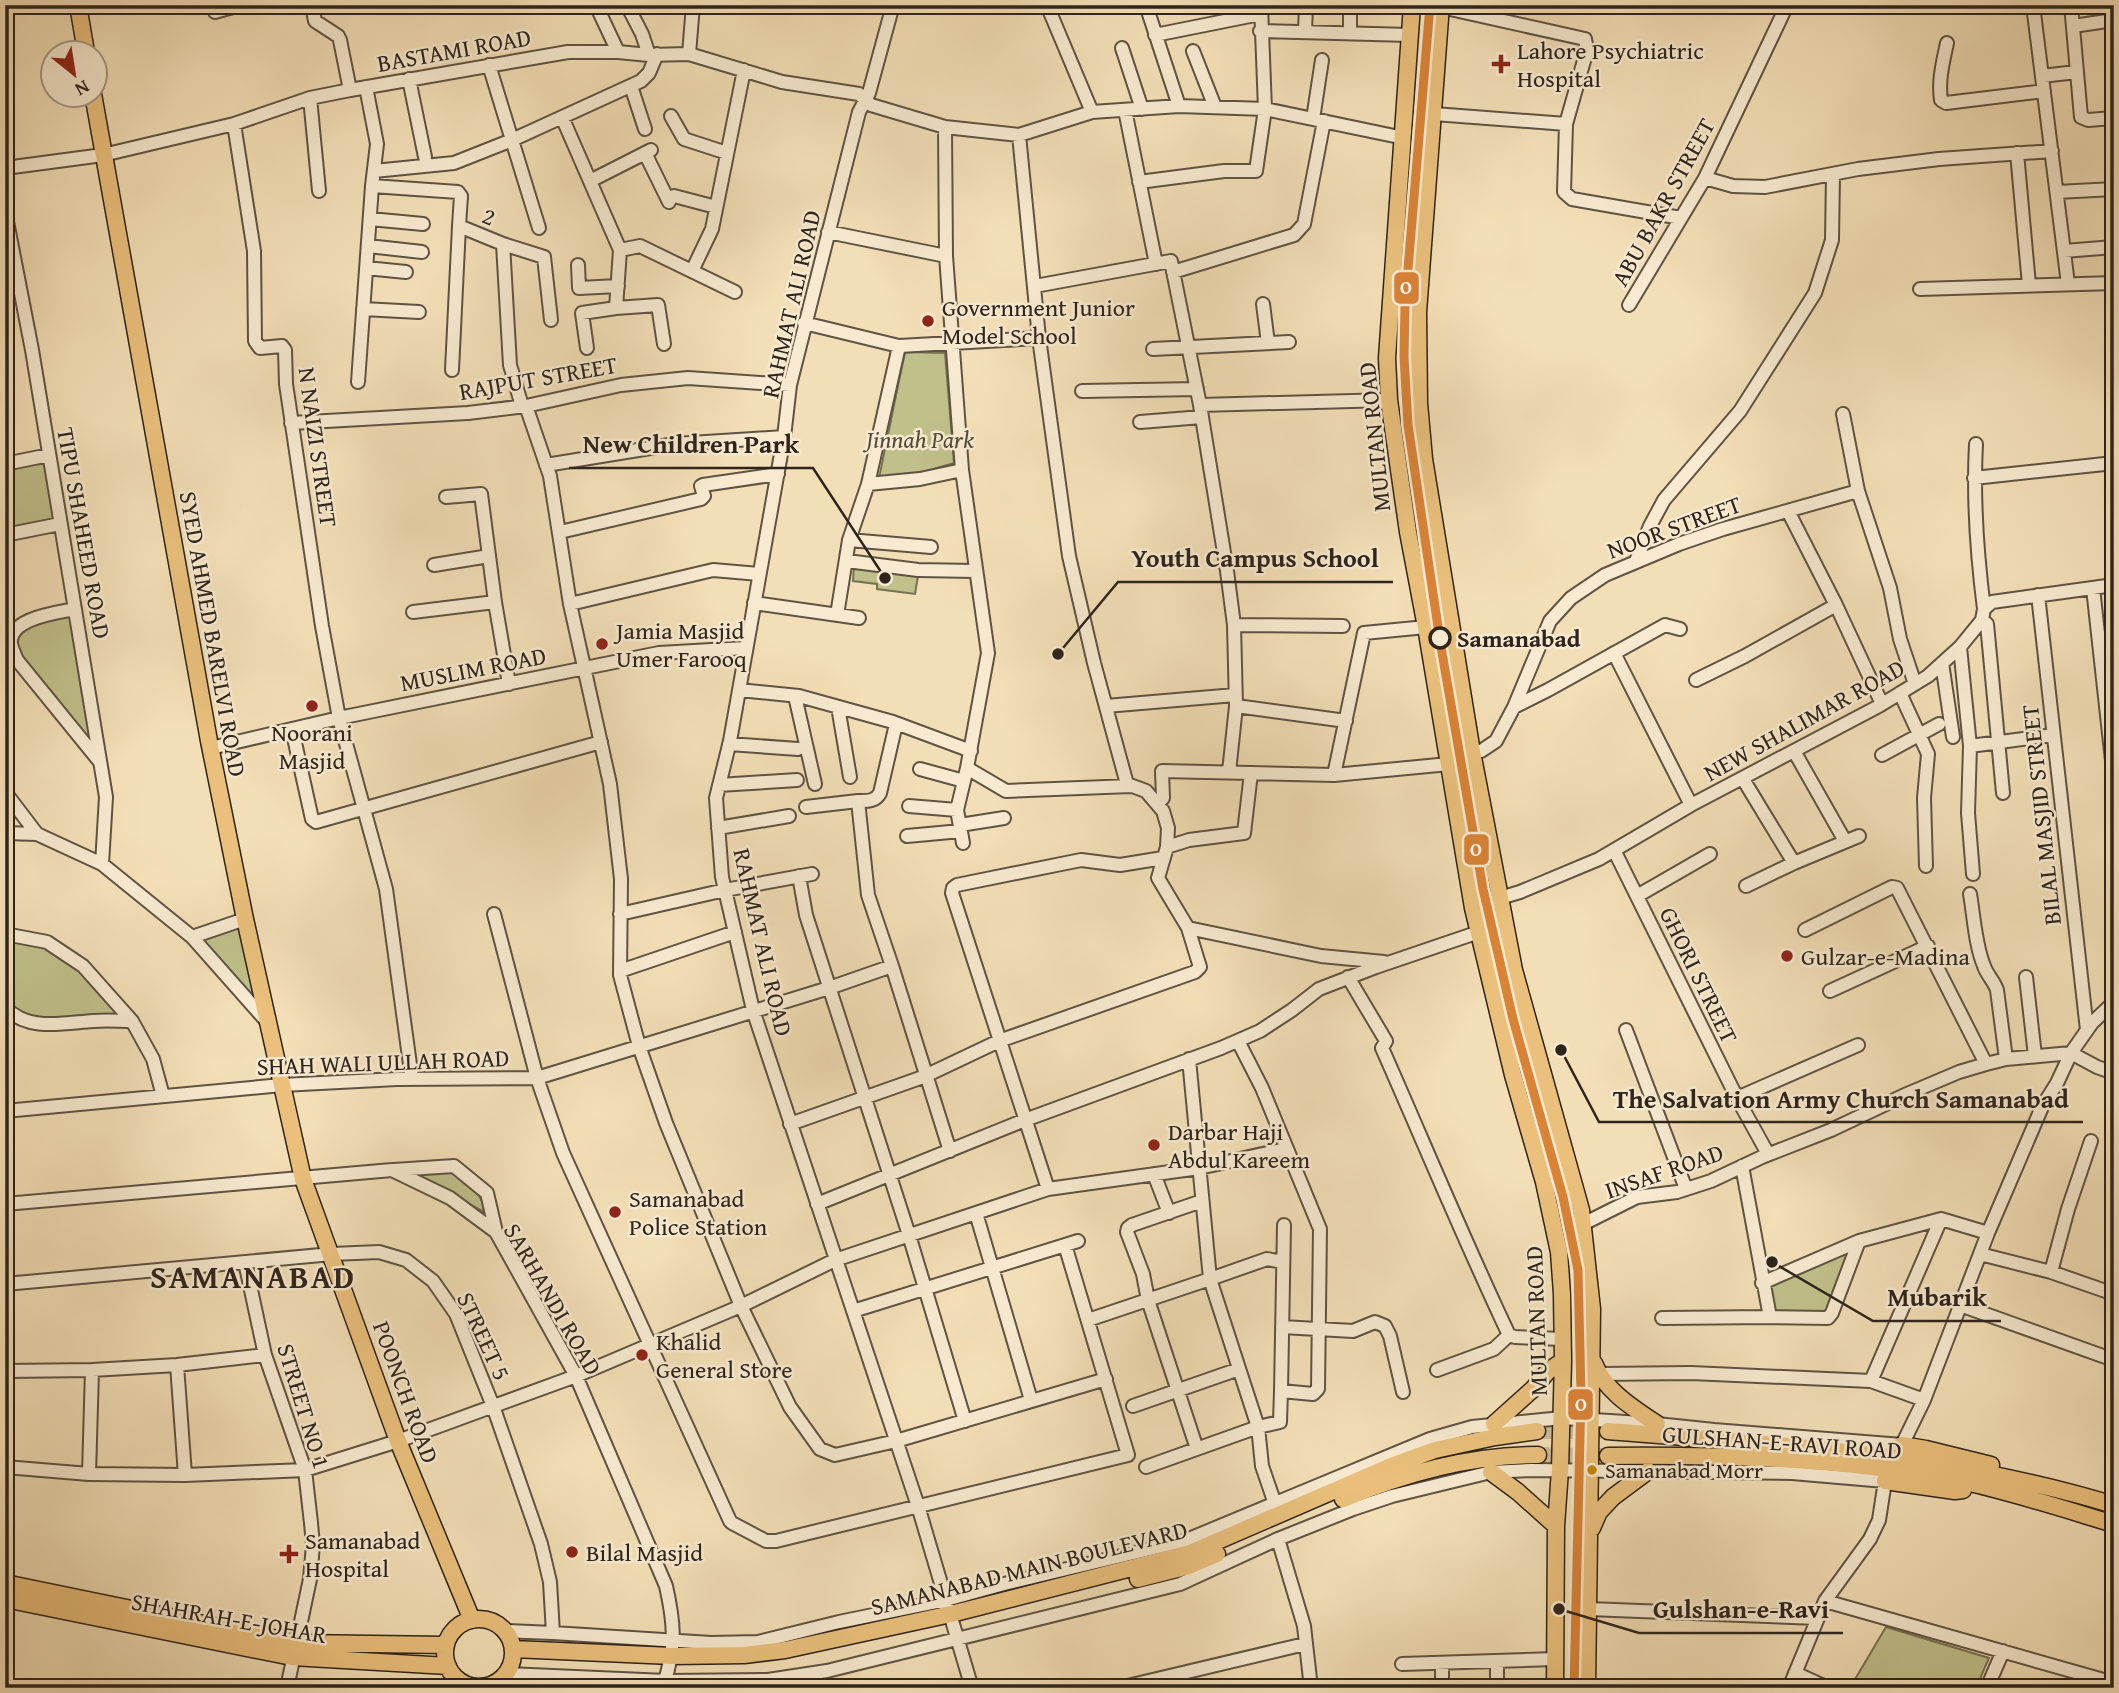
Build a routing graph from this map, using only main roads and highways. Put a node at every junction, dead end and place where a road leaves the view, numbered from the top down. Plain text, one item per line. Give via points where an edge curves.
1 (78, 5) edge
2 (1412, 5) edge
3 (1441, 6) edge
4 (84, 38) edge
5 (95, 108) edge
6 (1393, 261) junction
7 (1421, 263) junction
8 (303, 1179) joint
9 (1592, 1358) junction
10 (1563, 1362) junction
11 (1494, 1424) road end
12 (1657, 1424) road end
13 (1537, 1431) tunnel mouth
14 (1608, 1431) tunnel mouth
15 (1902, 1446) road end
16 (1538, 1455) tunnel mouth
17 (1608, 1456) tunnel mouth
18 (1648, 1471) road end
19 (1491, 1472) road end
20 (2024, 1480) junction
21 (1885, 1481) road end
22 (1986, 1488) junction
23 (2114, 1505) edge
24 (2114, 1524) edge
25 (1223, 1526) road end
26 (1556, 1526) junction
27 (1589, 1535) junction
28 (1210, 1551) junction
29 (1232, 1561) road end
30 (5, 1583) edge
31 (5, 1599) edge
32 (472, 1620) junction
33 (446, 1646) junction
34 (295, 1650) junction
35 (511, 1661) junction
36 (448, 1666) junction
37 (669, 1666) edge
38 (485, 1687) edge
39 (1555, 1688) edge
40 (1587, 1688) edge

1 - 4 main road
2 - 6 main road, MULTAN ROAD
3 - 7 main road, MULTAN ROAD
5 - 8 main road, SYED AHMED BARELVI ROAD via 211,748
6 - 7 main road
6 - 10 main road, MULTAN ROAD via 1389,400 1408,532 1479,932 1553,1218 1561,1274
7 - 9 main road, MULTAN ROAD via 1418,353 1424,459 1472,752 1514,970 1581,1210 1592,1309
8 - 32 main road, POONCH ROAD via 398,1441
9 - 12 main road via 1598,1374 1620,1397
9 - 27 main road, MULTAN ROAD
10 - 11 main road
10 - 26 main road, MULTAN ROAD
13 - 28 main road, SAMANABAD MAIN BOULEVARD via 1435,1450 1391,1466
14 - 20 main road, GULSHAN-E-RAVI ROAD via 1898,1458
15 - 20 main road via 2005,1469
16 - 28 main road, SAMANABAD MAIN BOULEVARD via 1464,1461 1409,1475
17 - 22 main road, GULSHAN-E-RAVI ROAD via 1797,1461 1895,1470
18 - 27 main road via 1599,1511
19 - 26 main road
20 - 23 main road, GULSHAN-E-RAVI ROAD
21 - 22 main road via 1955,1492
22 - 24 main road, GULSHAN-E-RAVI ROAD
25 - 28 main road
26 - 39 main road, MULTAN ROAD
27 - 40 main road, MULTAN ROAD
28 - 29 main road
28 - 37 main road, SAMANABAD MAIN BOULEVARD via 952,1618 773,1653
30 - 34 main road, SHAHRAH-E-JOHAR
31 - 34 main road, SHAHRAH-E-JOHAR
32 - 33 main road via 456,1629
32 - 35 main road via 484,1620 505,1631
33 - 34 main road, SHAHRAH-E-JOHAR
33 - 36 main road
34 - 36 main road, SHAHRAH-E-JOHAR
35 - 37 main road, SAMANABAD MAIN BOULEVARD
35 - 38 main road via 500,1680
36 - 38 main road via 463,1683

